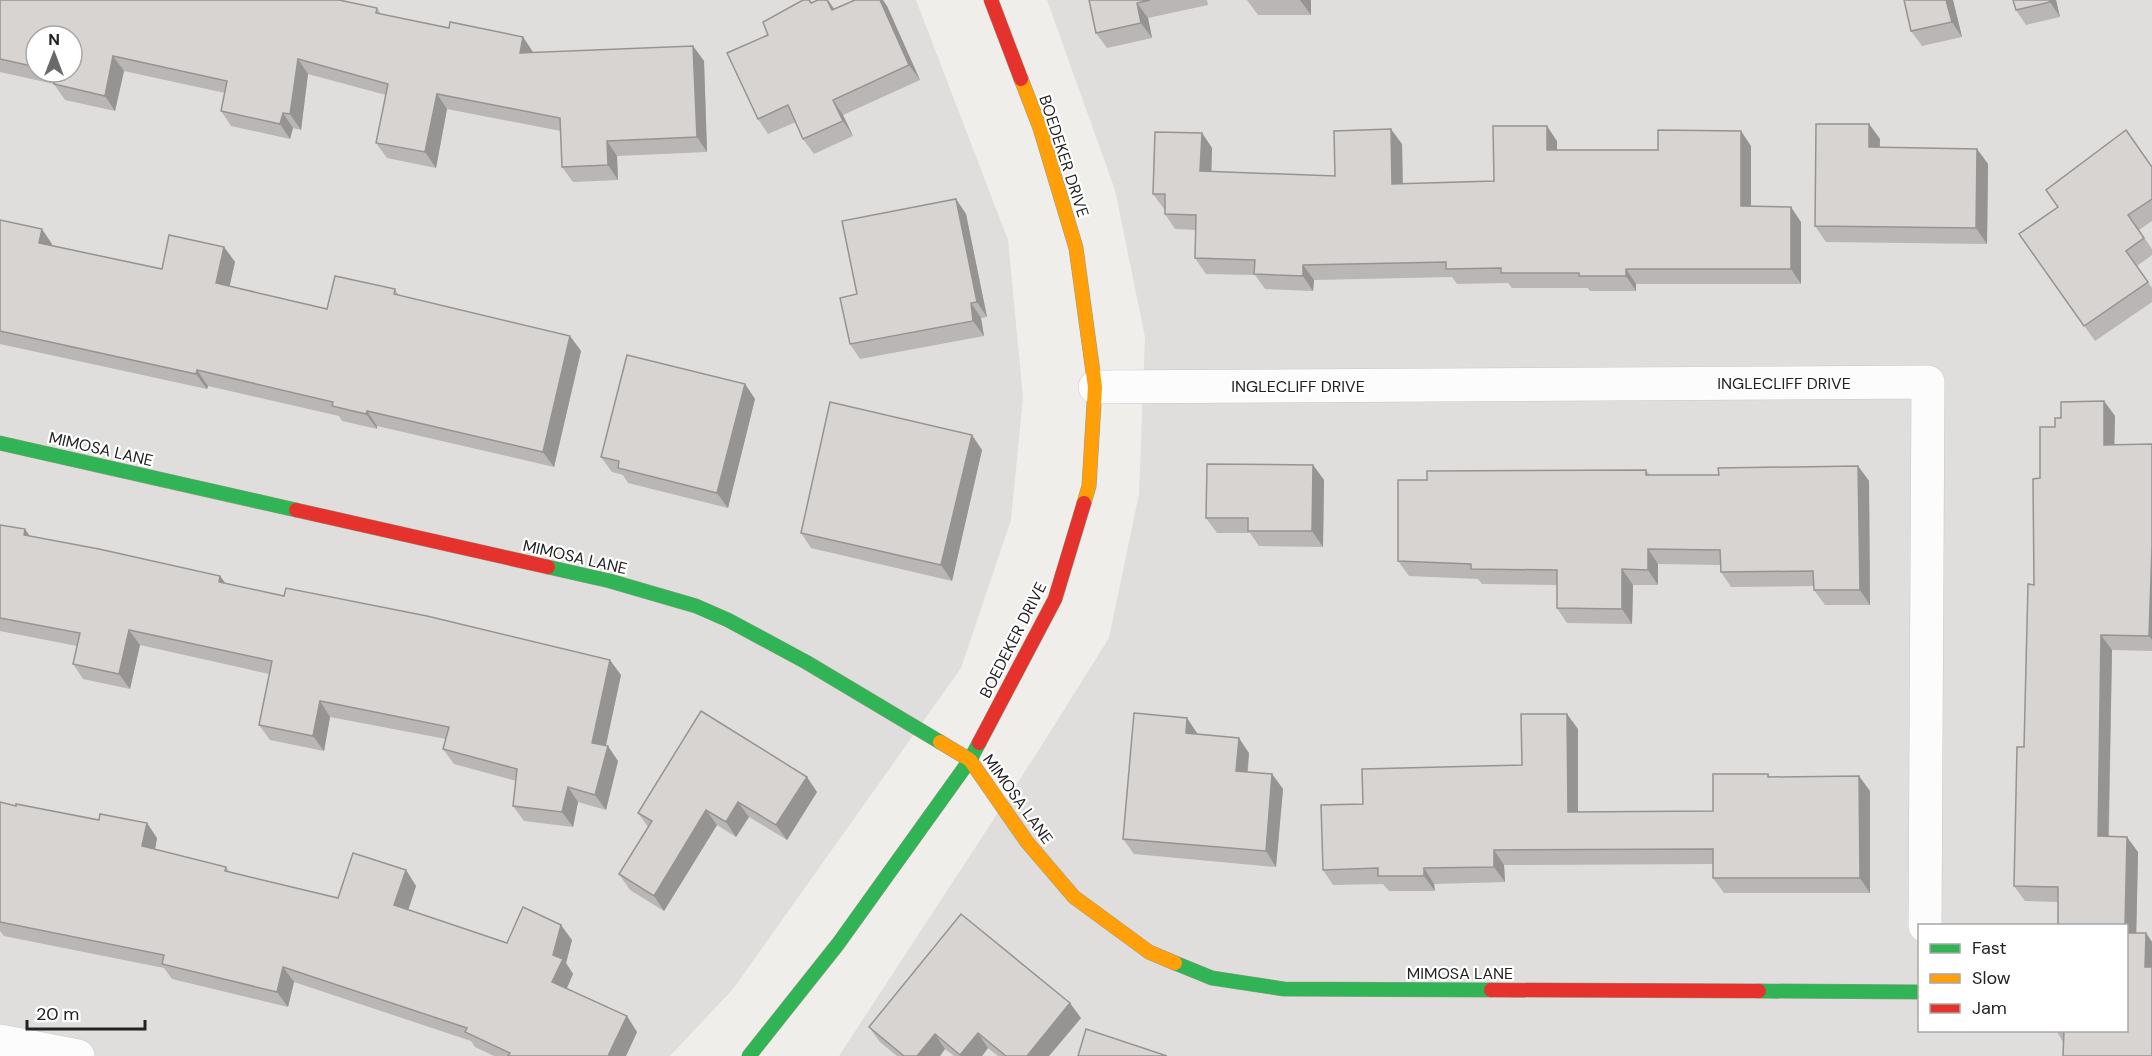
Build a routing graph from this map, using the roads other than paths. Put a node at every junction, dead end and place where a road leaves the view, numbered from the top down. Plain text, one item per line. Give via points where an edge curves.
1 (991, 0) edge
2 (1095, 387) junction
3 (0, 443) edge
4 (970, 760) junction
5 (1925, 924) edge
6 (1918, 992) edge
7 (0, 1041) edge
8 (78, 1056) edge
9 (749, 1056) edge

1 - 2 street, BOEDEKER DRIVE via 1040,128 1076,248
2 - 4 street, BOEDEKER DRIVE via 1089,486 1055,599
2 - 5 street, INGLECLIFF DRIVE via 1928,382
3 - 4 street, MIMOSA LANE via 610,580 696,606 806,662
4 - 6 street, MIMOSA LANE via 1027,842 1074,897 1149,952 1212,978 1284,989
4 - 9 street, BOEDEKER DRIVE via 838,944
7 - 8 street

